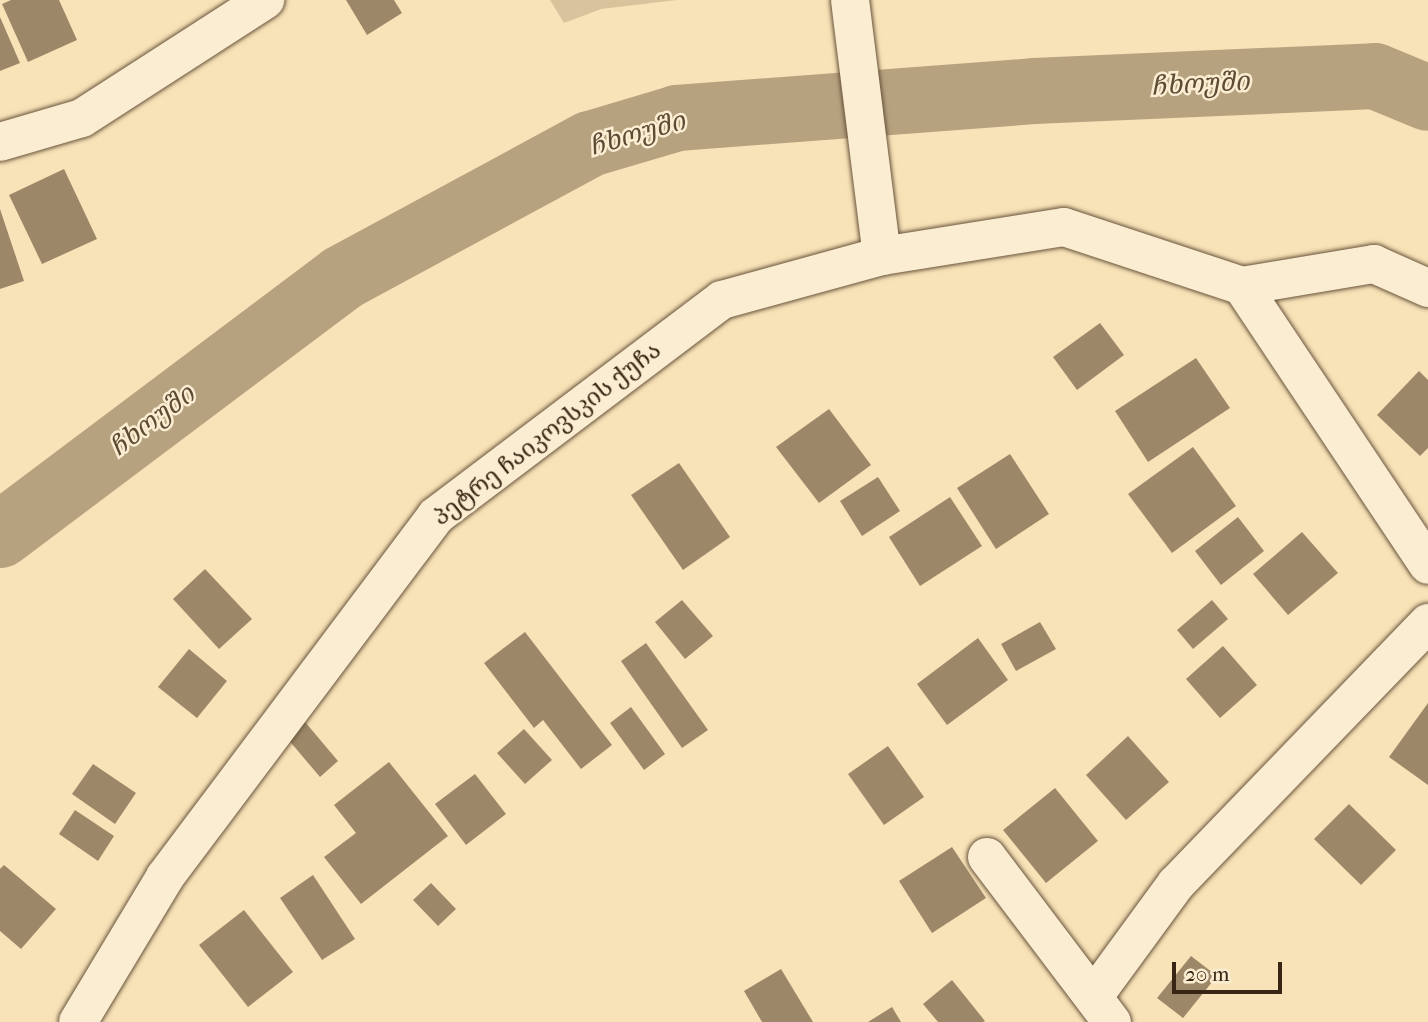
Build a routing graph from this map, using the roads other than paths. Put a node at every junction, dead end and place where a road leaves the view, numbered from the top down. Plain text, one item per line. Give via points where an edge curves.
1 (265, 0) edge
2 (850, 0) edge
3 (0, 142) edge
4 (882, 256) junction
5 (1242, 286) junction
6 (1428, 288) edge
7 (1428, 565) edge
8 (1428, 623) edge
9 (986, 857) dead end
10 (1103, 1009) edge
11 (78, 1022) edge

1 - 3 street via 82,118
2 - 4 street
4 - 5 street, პეტრე ჩაიკოვსკის ქუჩა via 1064,226
4 - 11 street, პეტრე ჩაიკოვსკის ქუჩა via 722,300 436,516 165,877
5 - 6 street via 1374,264
5 - 7 street
8 - 10 street via 1176,884
9 - 10 street

